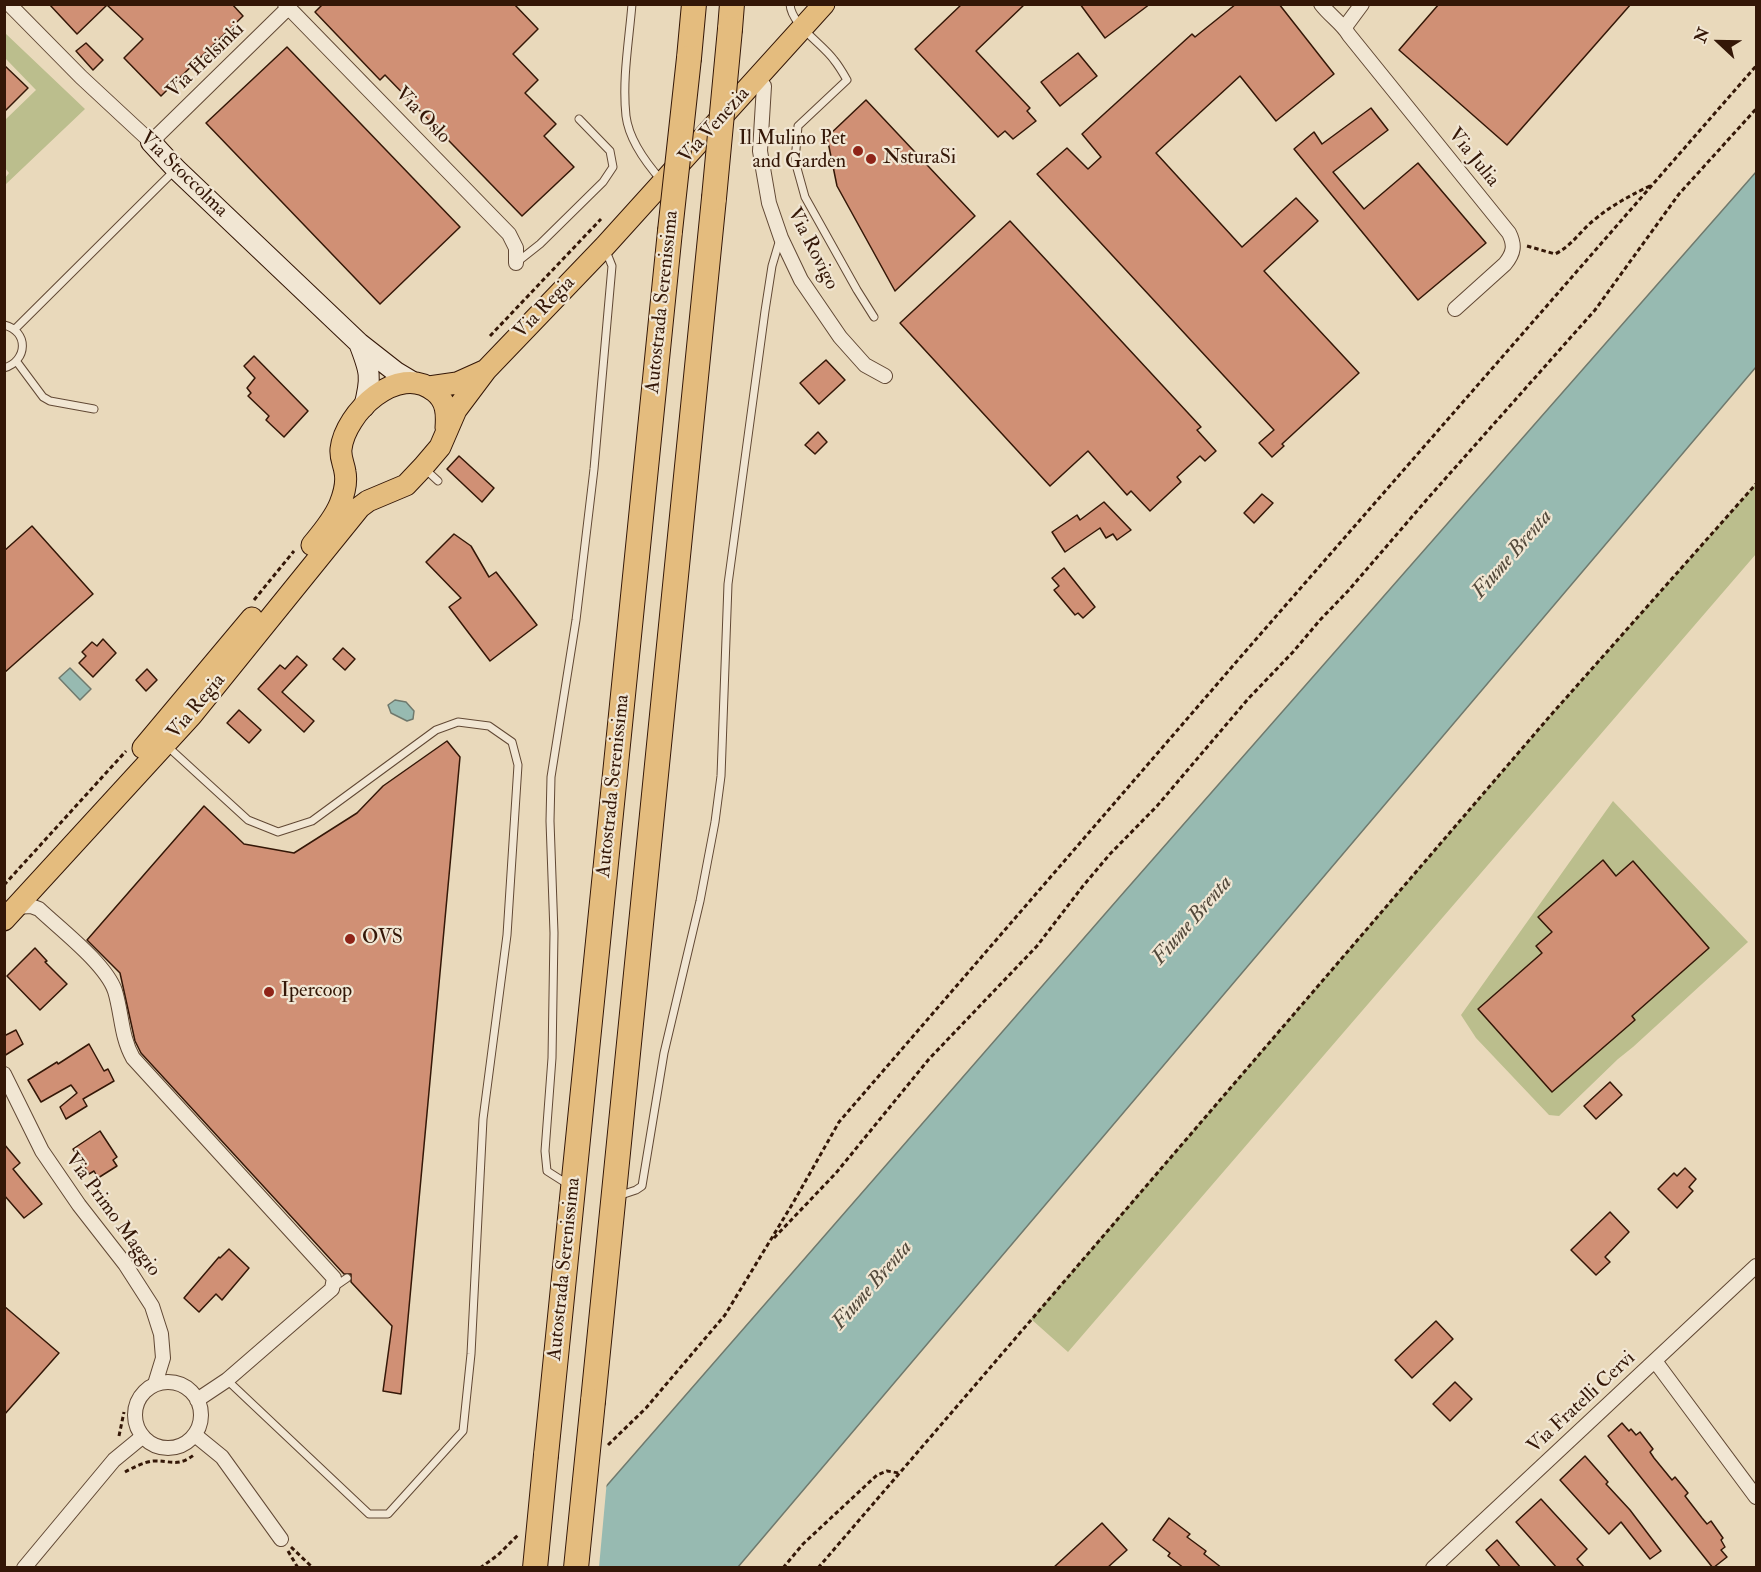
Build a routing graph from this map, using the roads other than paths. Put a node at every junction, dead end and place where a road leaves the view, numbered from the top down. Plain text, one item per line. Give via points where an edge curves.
1 (9, 4) edge
2 (632, 4) edge
3 (694, 4) edge
4 (732, 4) edge
5 (790, 4) edge
6 (824, 4) edge
7 (1321, 4) edge
8 (1362, 4) edge
9 (287, 6) edge
10 (802, 27) junction
11 (1345, 27) junction
12 (757, 79) junction
13 (579, 119) dead end
14 (151, 142) junction
15 (176, 169) junction
16 (663, 182) junction
17 (781, 238) junction
18 (604, 246) junction
19 (516, 263) joint
20 (1455, 309) dead end
21 (874, 317) dead end
22 (4, 325) edge
23 (15, 329) junction
24 (359, 343) junction
25 (17, 362) junction
26 (4, 368) edge
27 (486, 370) junction
28 (885, 376) dead end
29 (420, 384) junction
30 (364, 407) junction
31 (94, 409) dead end
32 (446, 432) junction
33 (345, 471) junction
34 (386, 493) junction
35 (165, 745) junction
36 (8, 909) edge
37 (4, 1074) edge
38 (574, 1189) junction
39 (613, 1197) junction
40 (1756, 1266) edge
41 (1655, 1361) junction
42 (227, 1380) junction
43 (155, 1384) junction
44 (197, 1400) junction
45 (195, 1435) junction
46 (142, 1437) junction
47 (1756, 1497) edge
48 (281, 1539) road end
49 (24, 1568) edge
50 (535, 1568) edge
51 (576, 1568) edge
52 (1433, 1568) edge

1 - 14 street, Via Stoccolma
2 - 16 lane via 626,117 632,137
3 - 38 highway, Autostrada Serenissima, bridge
4 - 39 highway, Autostrada Serenissima, bridge
5 - 10 lane
6 - 10 main road, Via Venezia
7 - 11 street, Via Julia
8 - 11 street
9 - 14 street, Via Helsinki
9 - 19 street, Via Oslo via 509,234 516,248
10 - 12 main road, Via Venezia
10 - 21 lane via 834,59 847,80 798,126 795,161 805,197
11 - 20 street, Via Julia via 1509,233 1514,249 1505,264
12 - 16 main road, Via Venezia
12 - 17 street, Via Rovigo via 764,86 760,151 769,203
13 - 19 lane via 610,151 613,167 603,182
14 - 15 street, Via Stoccolma
15 - 23 lane
15 - 24 street, Via Stoccolma
16 - 18 main road, Via Venezia
17 - 28 street, Via Rovigo via 801,280 840,336 865,365
17 - 39 lane via 765,311 728,584 722,766 715,822 664,1053 642,1186
18 - 27 main road, Via Regia
18 - 38 lane via 612,266 604,369 577,609 551,788 555,933 545,1151 547,1171
22 - 23 lane
23 - 25 lane via 24,349
24 - 29 street, Via Stoccolma via 396,372
24 - 30 street, Via Stoccolma via 370,374
25 - 26 lane
25 - 31 lane via 43,397
27 - 29 main road, Via Regia via 457,383
27 - 32 main road, Via Regia via 456,410
29 - 30 main road, Via Regia via 388,387
29 - 32 main road via 439,394 446,406
30 - 33 main road, Via Regia via 344,438 341,460
32 - 34 main road, Via Regia via 431,474
33 - 34 main road via 369,492
33 - 36 main road, Via Regia via 340,503 324,531
34 - 35 main road, Via Regia via 360,507
35 - 36 main road, Via Regia
35 - 42 lane via 248,820 278,832 312,822 436,730 458,722 489,726 512,742 518,765 507,935 483,1119 471,1354 463,1431 388,1514 369,1514
36 - 42 street via 39,909 106,974 133,1058 338,1281
37 - 43 street, Via Primo Maggio via 42,1150 153,1306 163,1358
38 - 50 highway, Autostrada Serenissima, bridge
39 - 51 highway, Autostrada Serenissima, bridge
40 - 41 street, Via Fratelli Cervi
41 - 47 street
41 - 52 street, Via Fratelli Cervi
42 - 44 street
43 - 44 street via 183,1386
43 - 46 street via 136,1404 135,1423
44 - 45 street via 201,1417
45 - 46 street via 170,1449 152,1445
45 - 48 street via 222,1457
46 - 49 street via 114,1460

